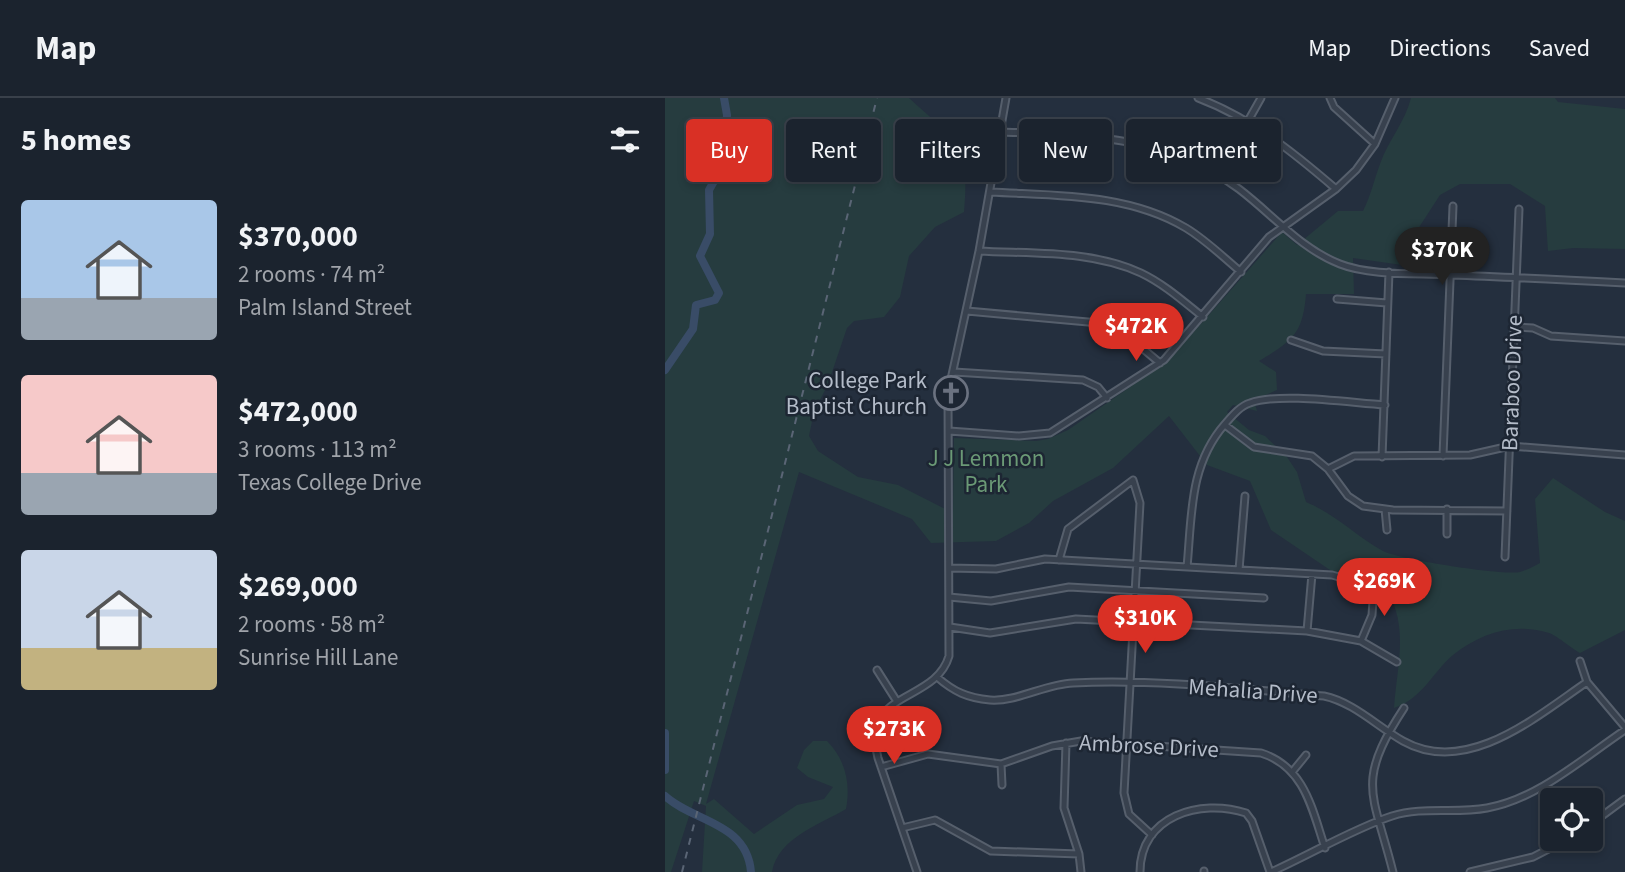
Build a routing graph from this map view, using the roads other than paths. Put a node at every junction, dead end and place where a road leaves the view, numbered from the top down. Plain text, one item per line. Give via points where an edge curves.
1 (1006, 98) edge
2 (1261, 98) edge
3 (1331, 98) edge
4 (1395, 98) edge
5 (1201, 99) edge
6 (1003, 119) edge
7 (1244, 119) edge
8 (1249, 119) edge
9 (1005, 132) edge
10 (1281, 143) edge
11 (1375, 145) junction
12 (993, 182) edge
13 (1336, 189) junction
14 (991, 191) junction
15 (1453, 206) dead end
16 (1519, 209) dead end
17 (1282, 225) junction
18 (979, 251) junction
19 (1241, 272) junction
20 (1389, 272) junction
21 (1450, 275) junction
22 (1517, 278) junction
23 (1625, 283) edge
24 (1337, 299) dead end
25 (1387, 303) junction
26 (967, 311) junction
27 (1203, 317) junction
28 (1515, 327) junction
29 (1291, 340) dead end
30 (1625, 341) edge
31 (1387, 354) junction
32 (1160, 363) junction
33 (954, 372) junction
34 (1107, 398) junction
35 (1385, 405) junction
36 (1225, 425) junction
37 (949, 431) junction
38 (1510, 446) junction
39 (1625, 455) edge
40 (1443, 456) junction
41 (1382, 457) junction
42 (1328, 469) junction
43 (1244, 496) dead end
44 (1385, 509) junction
45 (1447, 509) junction
46 (1507, 511) junction
47 (1387, 530) dead end
48 (1447, 534) dead end
49 (1505, 557) dead end
50 (1059, 560) junction
51 (1136, 564) junction
52 (1187, 567) junction
53 (949, 568) junction
54 (1239, 570) junction
55 (1312, 574) junction
56 (1135, 591) junction
57 (949, 597) junction
58 (1263, 598) dead end
59 (1133, 621) junction
60 (950, 626) junction
61 (1307, 631) junction
62 (1361, 642) junction
63 (1580, 661) dead end
64 (1397, 663) dead end
65 (877, 670) dead end
66 (937, 677) junction
67 (1587, 682) junction
68 (1131, 683) junction
69 (896, 700) junction
70 (1404, 708) dead end
71 (1625, 729) edge
72 (1388, 732) junction
73 (1066, 743) junction
74 (1127, 744) junction
75 (1306, 755) dead end
76 (1000, 764) junction
77 (881, 767) junction
78 (1293, 771) junction
79 (1002, 785) dead end
80 (1625, 799) edge
81 (1603, 815) edge
82 (1380, 821) junction
83 (902, 828) junction
84 (1152, 835) junction
85 (1325, 848) junction
86 (1545, 851) edge
87 (1079, 854) junction
88 (917, 872) edge
89 (1081, 872) edge
90 (1140, 872) edge
91 (1270, 872) edge
92 (1393, 872) edge
93 (1470, 872) edge

1 - 6 street
2 - 8 street
3 - 11 street via 1334,107
4 - 11 street
5 - 7 street
9 - 17 street via 1089,135 1154,147 1224,179
10 - 13 street
11 - 13 street
12 - 14 street
13 - 17 street
14 - 18 street
14 - 19 street via 1095,198 1134,206 1189,230
15 - 21 street
16 - 22 street, Baraboo Drive
17 - 19 street
17 - 20 street via 1317,253 1343,265
18 - 26 street
18 - 27 street via 1088,258 1124,266 1154,280
19 - 27 street
20 - 21 street
20 - 25 street
21 - 22 street
21 - 40 street
22 - 23 street
22 - 28 street, Baraboo Drive
24 - 25 street
25 - 31 street
26 - 32 street via 1099,323 1124,334
26 - 33 street
27 - 32 street
28 - 30 street via 1551,336
28 - 38 street, Baraboo Drive
29 - 31 street via 1323,351
31 - 35 street
32 - 34 street
33 - 34 street via 1083,380
33 - 37 street via 948,393
34 - 37 street via 1044,435
35 - 36 street via 1269,399 1248,403
35 - 41 street
36 - 42 street via 1254,447 1312,456
36 - 52 street via 1200,461
37 - 53 street
38 - 39 street
38 - 40 street
38 - 46 street, Baraboo Drive
40 - 41 street
41 - 42 street via 1354,456
42 - 44 street via 1348,496 1363,506
43 - 54 street
44 - 45 street
44 - 47 street
45 - 46 street
45 - 48 street
46 - 49 street, Baraboo Drive
50 - 51 street
50 - 51 street via 1068,529 1133,480 1140,503
50 - 53 street via 996,569
51 - 52 street
51 - 56 street
52 - 54 street
53 - 57 street
54 - 55 street
55 - 61 street
55 - 62 street via 1374,587 1372,615
56 - 57 street via 1069,587 991,601
56 - 58 street
56 - 59 street
57 - 60 street
59 - 60 street via 1068,619 984,633
59 - 61 street
59 - 68 street
60 - 66 street via 949,656
61 - 62 street
62 - 64 street
63 - 67 street
65 - 69 street
66 - 68 street, Mehalia Drive via 959,694 993,701 1055,684
66 - 69 street
67 - 71 street
67 - 72 street, Mehalia Drive via 1509,733 1475,748 1425,749
68 - 72 street, Mehalia Drive via 1324,696
68 - 74 street
69 - 77 street via 876,732
70 - 72 street
71 - 82 street via 1539,788 1506,803 1465,812 1410,811
72 - 82 street via 1375,757 1371,779
73 - 74 street, Ambrose Drive
73 - 76 street, Ambrose Drive
73 - 87 street via 1064,808
74 - 78 street, Ambrose Drive via 1261,753
74 - 84 street via 1125,805
75 - 78 street
76 - 77 street, Ambrose Drive via 928,754
76 - 79 street
77 - 83 street
78 - 85 street via 1306,792
80 - 81 street
82 - 85 street
82 - 92 street
83 - 87 street via 939,821 991,851
83 - 88 street
84 - 90 street
84 - 91 street via 1168,819 1192,808 1241,811 1252,821
85 - 91 street
86 - 93 street
87 - 89 street

